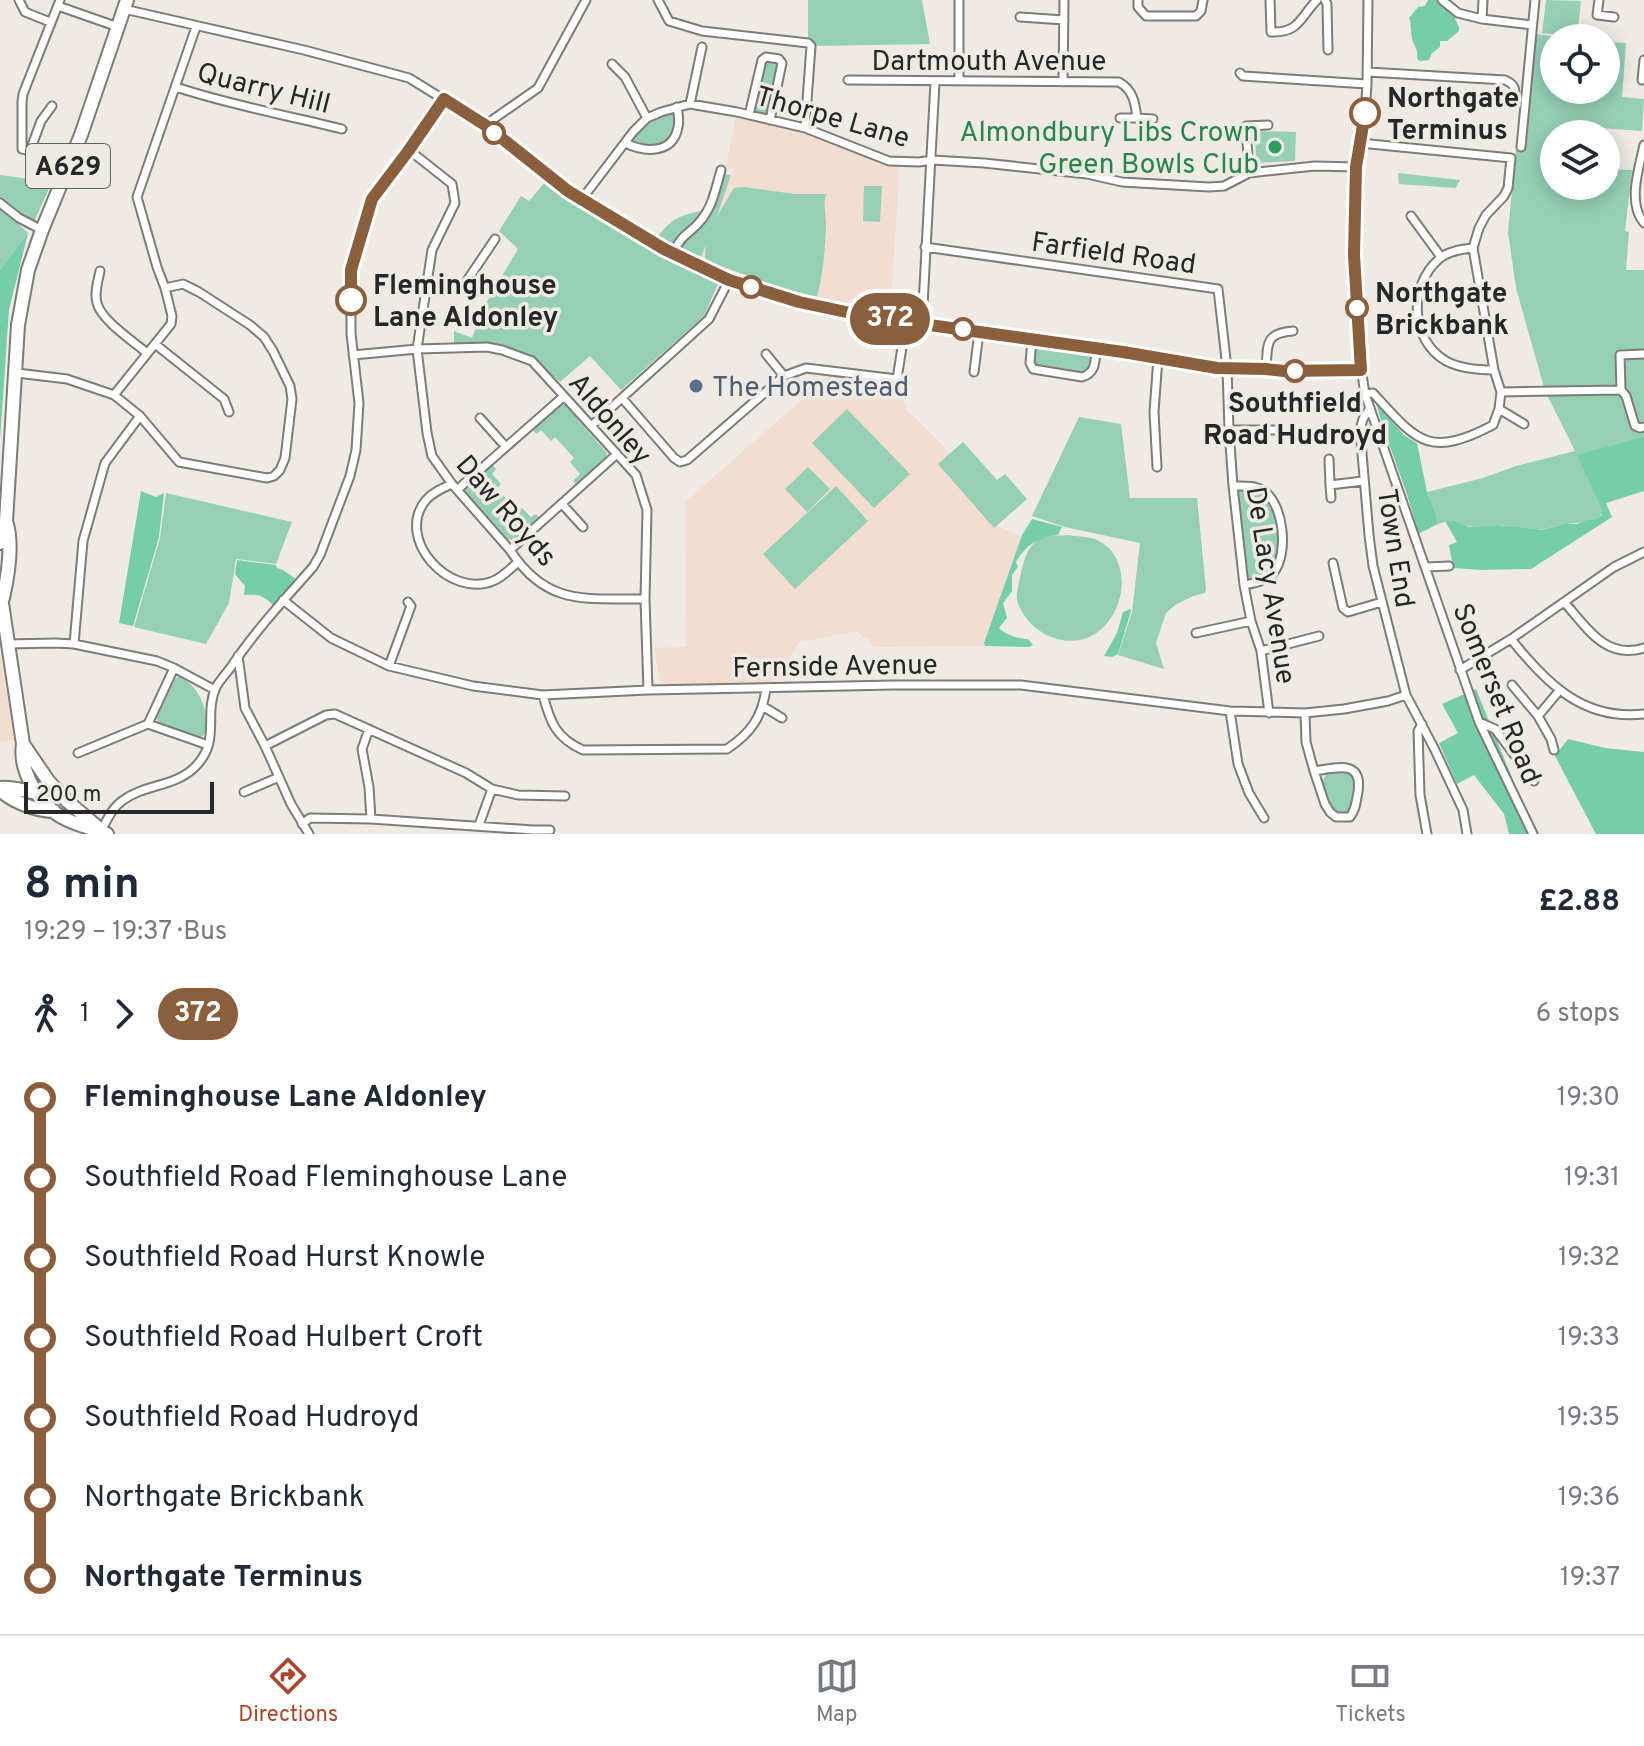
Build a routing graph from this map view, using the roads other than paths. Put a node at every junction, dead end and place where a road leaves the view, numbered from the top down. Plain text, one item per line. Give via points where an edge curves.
1 (19, 0) edge
2 (586, 0) edge
3 (658, 0) edge
4 (959, 0) edge
5 (1064, 0) edge
6 (1138, 0) edge
7 (1203, 0) edge
8 (1270, 0) edge
9 (1317, 0) edge
10 (1325, 0) edge
11 (1368, 0) edge
12 (1442, 0) edge
13 (1483, 0) edge
14 (1535, 0) edge
15 (1599, 0) edge
16 (59, 3) edge
17 (125, 4) edge
18 (1020, 17) dead end
19 (1614, 17) dead end
20 (1482, 19) junction
21 (1064, 20) junction
22 (50, 22) junction
23 (1532, 25) junction
24 (118, 27) junction
25 (196, 27) junction
26 (702, 47) dead end
27 (1328, 50) dead end
28 (1644, 60) edge
29 (612, 64) dead end
30 (1329, 71) dead end
31 (1368, 72) junction
32 (1240, 73) dead end
33 (848, 80) dead end
34 (1642, 80) dead end
35 (959, 81) junction
36 (935, 82) junction
37 (1063, 82) junction
38 (1329, 82) junction
39 (1367, 84) junction
40 (176, 87) junction
41 (444, 99) junction
42 (1441, 100) dead end
43 (690, 104) junction
44 (52, 106) dead end
45 (677, 107) junction
46 (22, 113) junction
47 (749, 115) junction
48 (647, 118) junction
49 (1120, 118) dead end
50 (1137, 118) junction
51 (1153, 119) dead end
52 (770, 120) junction
53 (41, 121) junction
54 (485, 125) junction
55 (1268, 125) dead end
56 (805, 128) junction
57 (342, 129) dead end
58 (625, 143) junction
59 (1360, 143) junction
60 (1644, 145) edge
61 (1521, 147) dead end
62 (409, 150) junction
63 (932, 160) junction
64 (1356, 167) junction
65 (721, 170) dead end
66 (1249, 173) junction
67 (582, 199) junction
68 (0, 203) edge
69 (1411, 216) dead end
70 (1644, 223) edge
71 (42, 230) junction
72 (495, 239) dead end
73 (925, 247) junction
74 (1473, 248) junction
75 (673, 254) junction
76 (1441, 257) junction
77 (100, 271) dead end
78 (729, 280) junction
79 (426, 284) junction
80 (165, 288) junction
81 (906, 322) junction
82 (922, 324) junction
83 (1293, 331) dead end
84 (979, 332) junction
85 (1032, 340) junction
86 (155, 344) junction
87 (417, 349) junction
88 (1096, 349) junction
89 (147, 353) junction
90 (766, 354) dead end
91 (1644, 354) edge
92 (353, 355) junction
93 (1158, 358) junction
94 (1227, 368) junction
95 (1266, 369) junction
96 (1361, 370) junction
97 (1494, 370) junction
98 (974, 372) dead end
99 (17, 373) junction
100 (784, 376) junction
101 (1621, 390) junction
102 (1501, 392) junction
103 (1365, 394) junction
104 (114, 395) junction
105 (563, 397) junction
106 (622, 398) junction
107 (1370, 408) junction
108 (1499, 409) junction
109 (229, 412) dead end
110 (140, 416) junction
111 (480, 418) dead end
112 (1524, 424) dead end
113 (591, 426) junction
114 (1644, 427) edge
115 (1229, 430) junction
116 (1275, 430) dead end
117 (506, 447) junction
118 (617, 454) junction
119 (1329, 459) dead end
120 (1157, 467) dead end
121 (1363, 481) junction
122 (1330, 485) junction
123 (455, 486) junction
124 (1233, 486) junction
125 (1331, 498) dead end
126 (562, 504) junction
127 (583, 527) dead end
128 (3, 546) edge
129 (510, 550) junction
130 (1644, 552) edge
131 (518, 562) junction
132 (1333, 563) dead end
133 (1449, 566) dead end
134 (1426, 567) junction
135 (1244, 585) junction
136 (1, 596) edge
137 (645, 599) junction
138 (283, 600) junction
139 (408, 602) dead end
140 (1382, 602) junction
141 (1565, 603) junction
142 (1251, 621) junction
143 (1196, 633) dead end
144 (1319, 636) dead end
145 (1511, 639) junction
146 (7, 644) junction
147 (74, 644) junction
148 (1644, 648) edge
149 (1261, 651) junction
150 (238, 656) junction
151 (389, 666) junction
152 (174, 668) junction
153 (1460, 670) junction
154 (1512, 685) dead end
155 (766, 689) junction
156 (215, 690) junction
157 (648, 690) junction
158 (1559, 691) junction
159 (543, 695) junction
160 (1406, 695) junction
161 (764, 707) junction
162 (1230, 711) junction
163 (1269, 713) junction
164 (1305, 713) junction
165 (1644, 714) edge
166 (1538, 716) junction
167 (782, 718) dead end
168 (1479, 722) junction
169 (148, 724) junction
170 (1422, 724) junction
171 (369, 729) junction
172 (208, 745) junction
173 (265, 746) junction
174 (26, 748) junction
175 (1434, 748) junction
176 (1554, 750) dead end
177 (78, 753) dead end
178 (1420, 755) junction
179 (1314, 771) junction
180 (26, 772) junction
181 (279, 777) junction
182 (1534, 781) dead end
183 (3, 789) edge
184 (492, 789) junction
185 (244, 792) dead end
186 (37, 793) junction
187 (51, 793) junction
188 (565, 796) dead end
189 (67, 801) junction
190 (22, 803) junction
191 (0, 805) edge
192 (57, 814) junction
193 (1264, 818) dead end
194 (371, 819) junction
195 (302, 824) junction
196 (479, 825) junction
197 (550, 830) dead end
198 (104, 832) edge
199 (309, 834) edge
200 (1427, 834) edge
201 (1467, 834) edge
202 (1533, 834) edge

1 - 22 street via 25,12
2 - 54 street via 538,88
3 - 56 street via 669,21 702,31 808,43
4 - 35 street
5 - 21 street
6 - 7 street via 1146,16 1163,17 1196,16
8 - 9 street via 1271,32 1279,32 1298,25
10 - 27 street
11 - 31 street
12 - 20 street via 1458,13
13 - 20 street
14 - 23 street
15 - 19 street via 1597,15
16 - 22 street
16 - 24 street
17 - 24 highway, A629
17 - 25 street
18 - 21 street
20 - 23 street
21 - 37 street
22 - 46 street via 23,94
23 - 61 street
24 - 71 highway, A629
25 - 40 street
25 - 41 street via 403,76
26 - 43 street
28 - 34 street
29 - 48 street
30 - 38 street
31 - 39 street
31 - 42 street via 1505,80 1515,89 1504,103
32 - 38 street
33 - 36 street, Dartmouth Avenue
35 - 36 street, Dartmouth Avenue
35 - 37 street, Dartmouth Avenue
36 - 63 street
37 - 50 street, Dartmouth Avenue via 1119,82 1133,95
38 - 39 street
39 - 59 street
40 - 57 street, Quarry Hill
40 - 80 street via 137,197
41 - 54 street
41 - 62 street
43 - 45 street, Thorpe Lane
43 - 47 street, Thorpe Lane
44 - 53 street
45 - 48 street, Thorpe Lane
45 - 58 street via 677,132 667,144 644,150
46 - 53 street
46 - 53 street via 22,149 30,151
47 - 52 street, Thorpe Lane
47 - 52 street via 762,60 779,59
48 - 58 street, Thorpe Lane
49 - 50 street
50 - 51 street
52 - 56 street, Thorpe Lane
54 - 67 street
55 - 66 street via 1246,126
56 - 63 street, Thorpe Lane via 889,161
58 - 67 street, Thorpe Lane
59 - 64 street
59 - 74 street via 1511,158 1508,188 1486,215
60 - 70 street via 1635,200
62 - 79 street, Daw Royds via 452,184 455,203 432,250
62 - 92 street via 372,199 351,270
63 - 66 street, Thorpe Lane via 1209,187 1224,186
63 - 73 street
64 - 66 street, Thorpe Lane
64 - 96 street via 1354,255
65 - 75 street via 707,210
67 - 75 street
68 - 71 street
69 - 76 street
71 - 99 highway, A629 via 23,290
72 - 79 street via 462,288
73 - 82 street
73 - 94 street, Farfield Road via 1218,289
74 - 76 street
74 - 97 street
75 - 78 street
76 - 97 street via 1418,295 1426,341 1447,362
77 - 89 street via 97,306
78 - 81 street via 799,302
78 - 106 street via 709,319
79 - 87 street, Daw Royds
80 - 86 street via 171,324
80 - 110 street via 183,284 264,337 290,386 285,458 280,470 267,478 179,462
81 - 82 street
81 - 100 street via 897,379 806,368
82 - 84 street
83 - 95 street via 1280,332 1267,343
84 - 85 street
84 - 98 street
85 - 88 street
85 - 88 street via 1033,369 1082,377 1094,369
86 - 89 street
86 - 109 street via 224,399
87 - 92 street, Aldonley
87 - 105 street, Aldonley via 502,350 532,361
87 - 123 street, Daw Royds via 432,456
88 - 93 street
89 - 104 street
90 - 100 street
91 - 101 street via 1620,355
92 - 138 street via 359,403 350,476 320,555
93 - 94 street
93 - 120 street
94 - 95 street
94 - 115 street, De Lacy Avenue
95 - 96 street
96 - 103 street
97 - 102 street
99 - 104 street via 67,379
99 - 128 highway, A629 via 6,521 10,532
100 - 106 street via 680,462
101 - 102 street
101 - 114 street via 1635,426
102 - 108 street
103 - 107 street
103 - 108 street via 1373,393 1421,440 1443,443 1493,425
104 - 110 street
105 - 113 street, Aldonley
105 - 117 street
106 - 113 street
107 - 121 street, Town End via 1360,430
107 - 134 street, Somerset Road
108 - 112 street
110 - 147 street via 105,463 83,541
111 - 117 street
113 - 118 street, Aldonley
115 - 116 street
115 - 124 street, De Lacy Avenue
117 - 123 street
118 - 126 street
118 - 137 street, Aldonley via 636,475 647,510
119 - 122 street
121 - 122 street
121 - 140 street, Town End
122 - 125 street
123 - 129 street, Daw Royds
123 - 131 street via 437,490 418,518 417,537 441,573 455,581 491,582
124 - 135 street, De Lacy Avenue
124 - 135 street via 1266,493 1282,531 1275,571
126 - 127 street
126 - 129 street
128 - 136 highway, A629 via 7,583
129 - 131 street, Daw Royds
130 - 141 street
131 - 137 street, Daw Royds via 544,587 576,598
132 - 140 street via 1348,612
133 - 134 street
134 - 153 street, Somerset Road
135 - 142 street, De Lacy Avenue
136 - 146 highway, A629
137 - 157 street, Aldonley
138 - 150 street
138 - 151 street, Fernside Avenue via 331,638
139 - 151 street via 411,606
140 - 160 street, Town End
141 - 145 street
141 - 148 street via 1604,644 1619,651
142 - 143 street
142 - 149 street, De Lacy Avenue
144 - 149 street
145 - 153 street
145 - 158 street
146 - 147 street
146 - 174 highway, A629
147 - 152 street
149 - 163 street, De Lacy Avenue
150 - 156 street
150 - 173 street via 245,708
151 - 159 street, Fernside Avenue via 473,686
152 - 156 street
152 - 169 street
153 - 168 street, Somerset Road
154 - 166 street
155 - 157 street, Fernside Avenue
155 - 161 street
155 - 162 street, Fernside Avenue via 1021,685
156 - 172 street
157 - 159 street, Fernside Avenue
158 - 165 street via 1592,709
158 - 166 street
159 - 161 street via 550,721 567,743 583,750 727,749 752,728
160 - 164 street, Fernside Avenue
160 - 170 street, Town End
161 - 167 street, Fernside Avenue
162 - 163 street, Fernside Avenue
162 - 193 street via 1238,764
163 - 164 street, Fernside Avenue
164 - 179 street
166 - 176 street
168 - 182 street via 1495,729
168 - 202 street, Somerset Road
169 - 172 street
169 - 177 street
170 - 175 street, Town End
170 - 178 street
171 - 173 street via 326,715
171 - 184 street
171 - 194 street via 362,749
172 - 198 street via 183,776 123,800
173 - 181 street
174 - 180 highway, A629
174 - 187 highway, A629
174 - 189 highway, A629
175 - 178 street
175 - 201 street, Town End via 1463,810
178 - 200 street
179 - 179 street via 1343,767 1357,775 1350,817 1330,812
180 - 183 highway
180 - 186 highway, A629
181 - 185 street
181 - 195 street
183 - 186 highway
183 - 190 highway
184 - 188 street
184 - 196 street
186 - 187 highway
186 - 192 highway, A629
187 - 189 highway
187 - 192 highway, A629
189 - 198 highway, A629
190 - 191 highway
190 - 192 highway
192 - 198 highway, A629
194 - 195 street via 310,818
194 - 196 street
195 - 199 street
196 - 197 street

